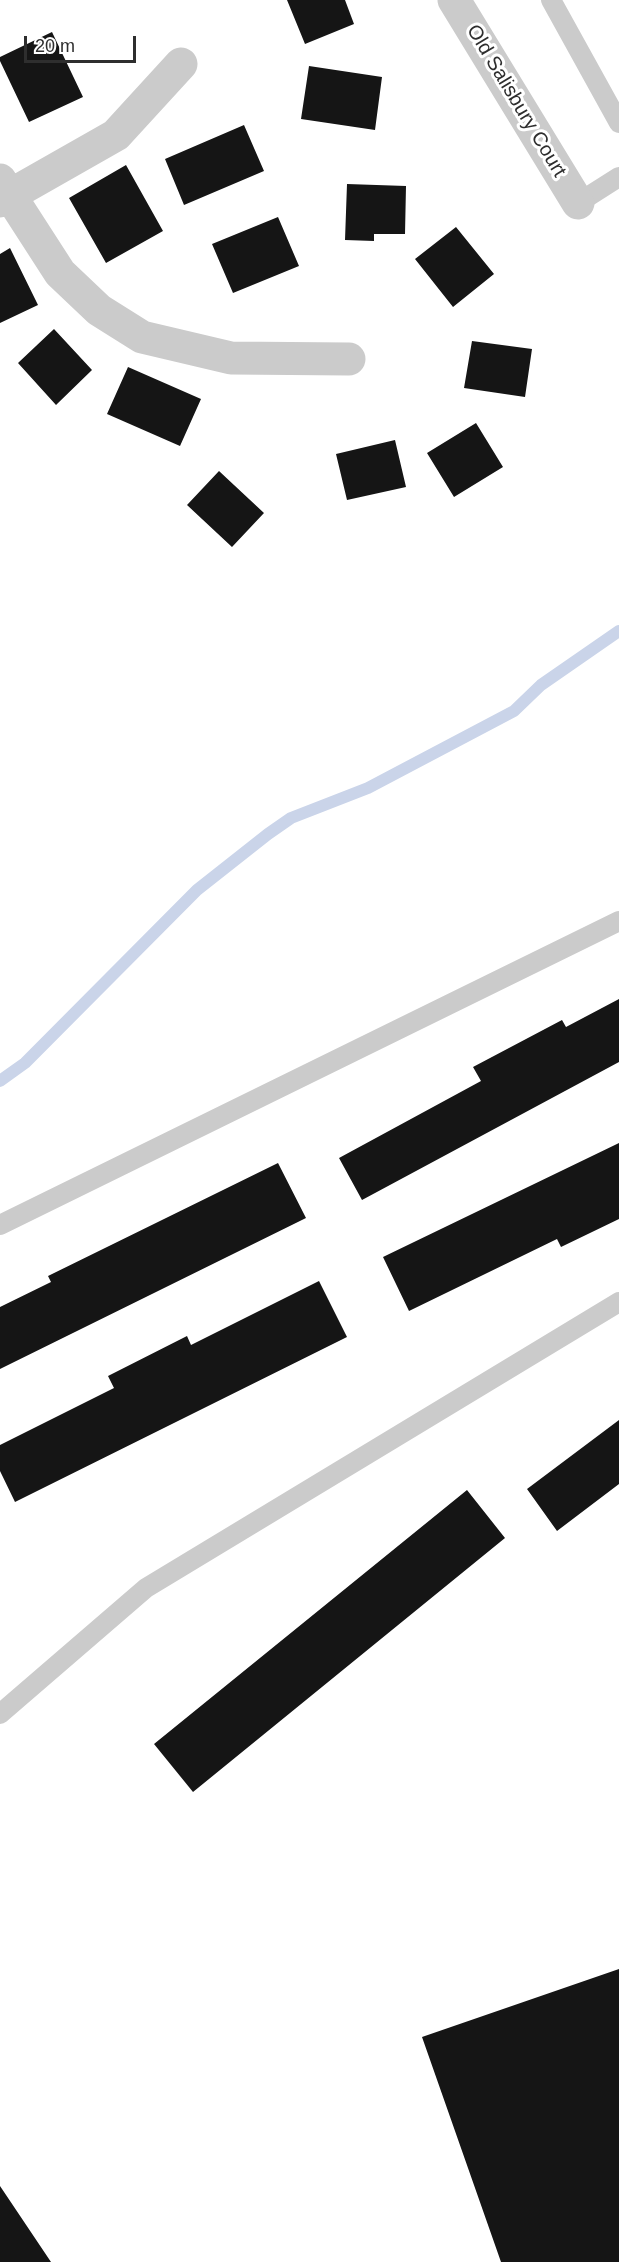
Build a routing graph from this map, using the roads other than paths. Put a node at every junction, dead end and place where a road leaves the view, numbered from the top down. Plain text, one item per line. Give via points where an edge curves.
1 (454, 0) edge
2 (551, 0) edge
3 (181, 64) dead end
4 (619, 123) edge
5 (619, 177) edge
6 (3, 193) edge
7 (578, 203) joint
8 (349, 358) dead end
9 (619, 921) edge
10 (0, 1225) edge
11 (619, 1302) edge
12 (0, 1714) edge

1 - 7 street, Old Salisbury Court
2 - 4 lane
3 - 6 street via 116,135
5 - 7 lane
6 - 8 street via 60,273 99,310 142,336 231,358
9 - 10 lane
11 - 12 lane via 146,1588

